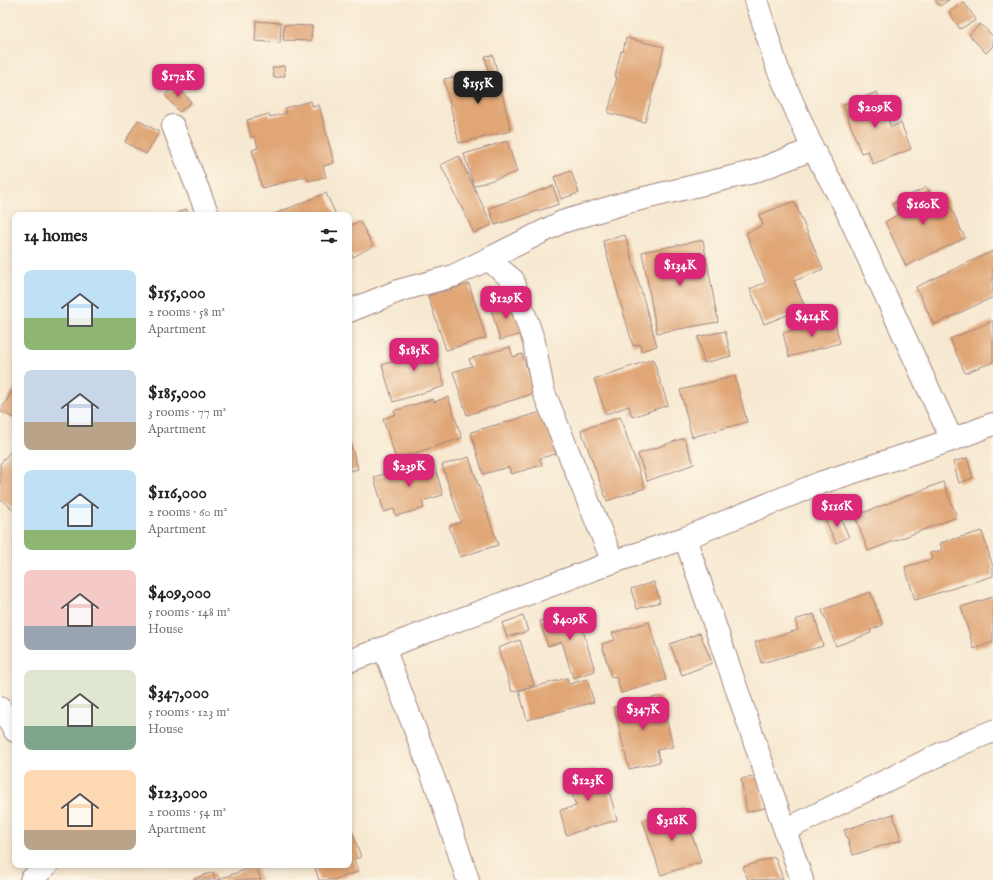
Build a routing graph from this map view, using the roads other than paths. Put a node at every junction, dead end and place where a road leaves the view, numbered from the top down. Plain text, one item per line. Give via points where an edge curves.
1 (756, 0) edge
2 (173, 126) dead end
3 (813, 148) junction
4 (207, 212) edge
5 (488, 259) junction
6 (352, 310) edge
7 (993, 424) edge
8 (952, 440) junction
9 (685, 538) junction
10 (613, 562) junction
11 (384, 648) junction
12 (352, 660) edge
13 (0, 708) edge
14 (12, 726) edge
15 (993, 731) edge
16 (785, 830) junction
17 (44, 868) edge
18 (31, 880) edge
19 (468, 880) edge
20 (802, 880) edge

1 - 3 street via 777,67
2 - 4 street
3 - 5 street via 753,172 628,202 562,222
3 - 8 street via 844,205
5 - 6 street via 453,276 401,290
5 - 10 street via 513,280 534,342 543,390
7 - 8 street
8 - 9 street via 820,483
9 - 10 street
9 - 16 street
10 - 11 street
11 - 12 street
11 - 19 street via 442,798
13 - 14 street
15 - 16 street via 961,744
16 - 20 street
17 - 18 street

